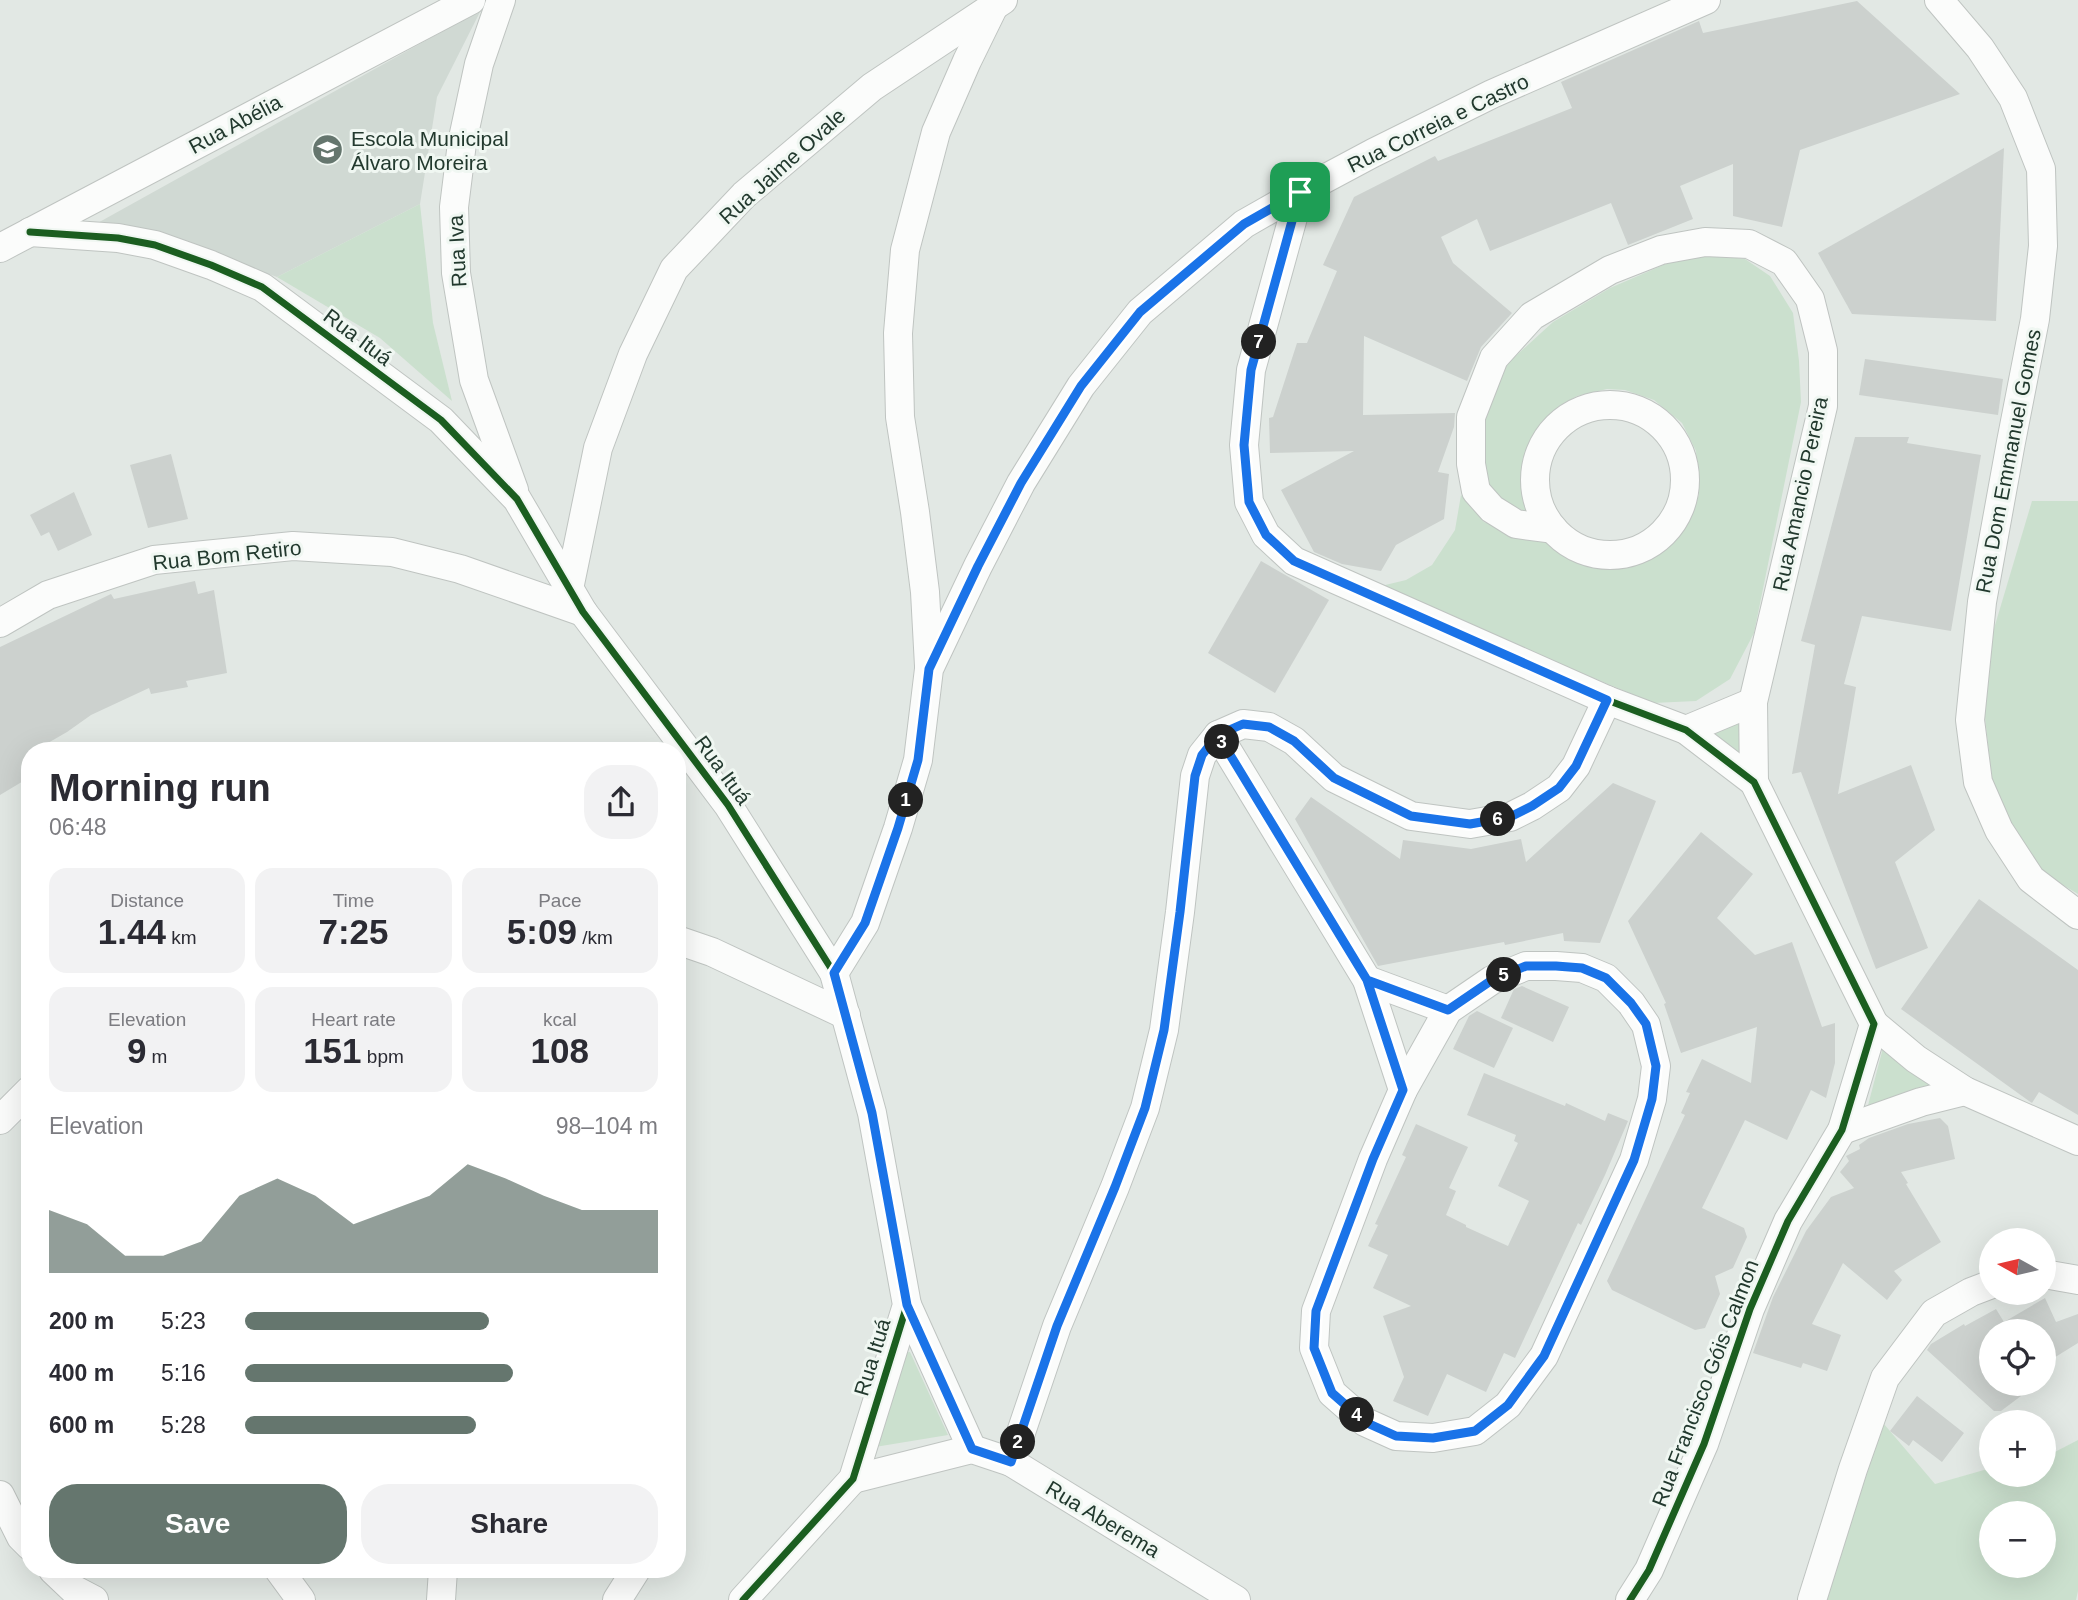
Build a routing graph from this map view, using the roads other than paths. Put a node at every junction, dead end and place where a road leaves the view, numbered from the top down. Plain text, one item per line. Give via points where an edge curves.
1 (471, 0) edge
2 (501, 0) edge
3 (1706, 0) edge
4 (1939, 0) edge
5 (998, 3) edge
6 (1300, 192) junction
7 (30, 232) junction
8 (0, 248) edge
9 (517, 499) junction
10 (1553, 529) junction
11 (576, 600) junction
12 (0, 623) edge
13 (929, 669) junction
14 (1607, 700) junction
15 (1753, 702) junction
16 (1686, 730) junction
17 (1218, 735) junction
18 (681, 742) edge
19 (686, 748) edge
20 (1754, 782) junction
21 (2078, 915) edge
22 (686, 943) edge
23 (834, 973) junction
24 (1367, 980) junction
25 (1448, 1010) junction
26 (846, 1015) junction
27 (1874, 1024) junction
28 (1403, 1090) junction
29 (1965, 1091) junction
30 (21, 1099) edge
31 (0, 1120) edge
32 (1842, 1130) junction
33 (2078, 1142) edge
34 (2056, 1275) edge
35 (2078, 1280) edge
36 (1979, 1289) edge
37 (907, 1305) junction
38 (972, 1449) junction
39 (1011, 1462) junction
40 (853, 1479) junction
41 (0, 1495) edge
42 (21, 1537) edge
43 (61, 1578) edge
44 (285, 1578) edge
45 (442, 1578) edge
46 (631, 1578) edge
47 (1229, 1598) edge
48 (94, 1600) edge
49 (301, 1600) edge
50 (441, 1600) edge
51 (617, 1600) edge
52 (743, 1600) edge
53 (1630, 1600) edge
54 (1812, 1600) edge

1 - 7 street, Rua Abélia
2 - 9 street, Rua Iva via 479,64 462,143 454,207 456,272 474,380
3 - 6 street, Rua Correia e Castro via 1492,94
4 - 21 street, Rua Dom Emmanuel Gomes via 1980,48 2013,98 2041,169 2043,246 2035,319 1981,615 1970,720 1978,782 1999,830 2031,879
5 - 11 street, Rua Jaime Ovale via 872,87 744,195 674,269 633,354 598,448
5 - 13 street via 936,132 905,250 898,333 900,417 925,592
6 - 13 street, Rua Correia e Castro via 1244,224 1140,312 1081,386 1021,483
6 - 14 street via 1251,370 1246,420 1249,502 1266,535 1294,561
7 - 8 street, Rua Abélia
7 - 9 street, Rua Ituá via 155,245 262,287 441,420
9 - 11 street, Rua Ituá
10 - 10 street, Rua Amancio Pereira via 1574,546 1598,555 1637,551 1659,538 1680,510 1686,485 1679,449 1665,427 1634,408 1608,404 1583,409 1560,423 1541,450 1535,475 1538,501
10 - 15 street, Rua Amancio Pereira via 1516,524 1492,509 1476,491 1471,417 1493,358 1532,316 1610,270 1661,250 1705,242 1749,244 1784,262 1810,299 1823,351 1824,407
11 - 12 street, Rua Bom Retiro via 392,552 293,546 154,560 48,595
11 - 18 street, Rua Ituá
13 - 23 street, Rua Correia e Castro via 918,760 898,828 865,923
14 - 16 street
14 - 17 street via 1576,766 1559,788 1510,817 1470,824 1411,816 1334,778 1294,741 1269,727 1243,724
15 - 16 street
15 - 20 street, Rua Amancio Pereira
16 - 20 street
17 - 24 street
17 - 39 street via 1202,755 1195,776 1164,1030 1145,1108 1057,1326
19 - 23 street, Rua Ituá via 728,805
20 - 27 street
22 - 26 street
23 - 26 street, Rua Ituá
24 - 25 street
24 - 28 street
25 - 28 street
25 - 28 street via 1492,980 1526,966 1582,968 1606,978 1631,1003 1646,1024 1656,1066 1652,1099 1634,1160 1544,1356 1508,1405 1475,1431 1433,1438 1396,1436 1365,1422 1332,1393 1314,1348 1316,1311
26 - 37 street, Rua Ituá via 872,1113
27 - 29 street
27 - 32 street, Rua Francisco Góis Calmon
29 - 32 street
29 - 33 street
30 - 31 street
32 - 53 street, Rua Francisco Góis Calmon via 1788,1221 1750,1309 1704,1444 1649,1570
34 - 35 street
36 - 54 street via 1934,1313 1885,1378
37 - 38 street
37 - 40 street, Rua Ituá
38 - 39 street, Rua Aberema
38 - 40 street
39 - 47 street, Rua Aberema
40 - 52 street, Rua Ituá
41 - 42 street
43 - 48 street
44 - 49 street
45 - 50 street
46 - 51 street

